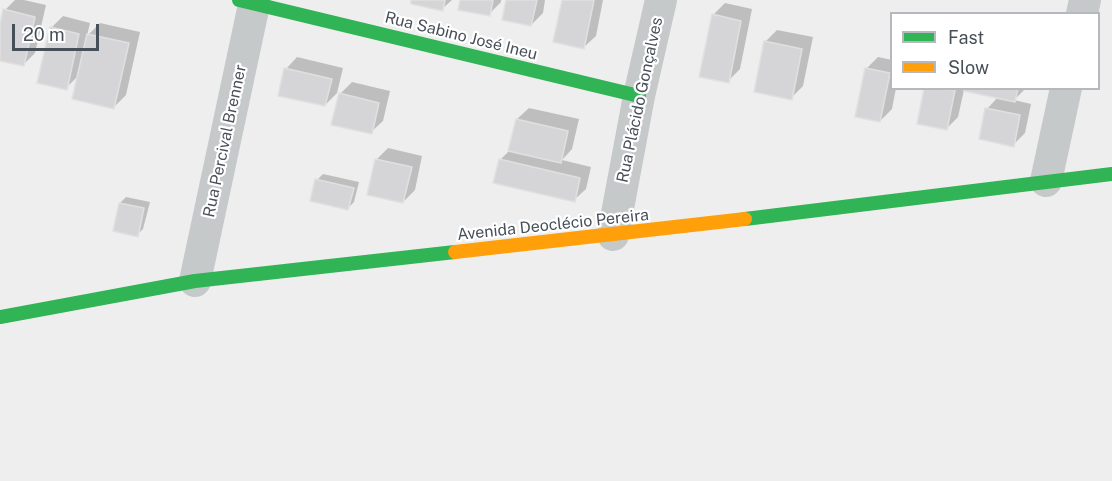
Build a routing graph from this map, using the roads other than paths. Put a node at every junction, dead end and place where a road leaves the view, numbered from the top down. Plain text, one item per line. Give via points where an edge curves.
1 (661, 0) edge
2 (249, 1) edge
3 (1066, 90) edge
4 (639, 96) junction
5 (1112, 174) edge
6 (1046, 181) junction
7 (613, 235) junction
8 (195, 281) junction
9 (0, 317) edge

1 - 4 street, Rua Plácido Gonçalves
2 - 4 street, Rua Sabino José Ineu
2 - 8 street, Rua Percival Brenner
3 - 6 street
4 - 7 street, Rua Plácido Gonçalves
5 - 6 street, Avenida Deoclécio Pereira
6 - 7 street, Avenida Deoclécio Pereira
7 - 8 street, Avenida Deoclécio Pereira
8 - 9 street, Avenida Deoclécio Pereira

